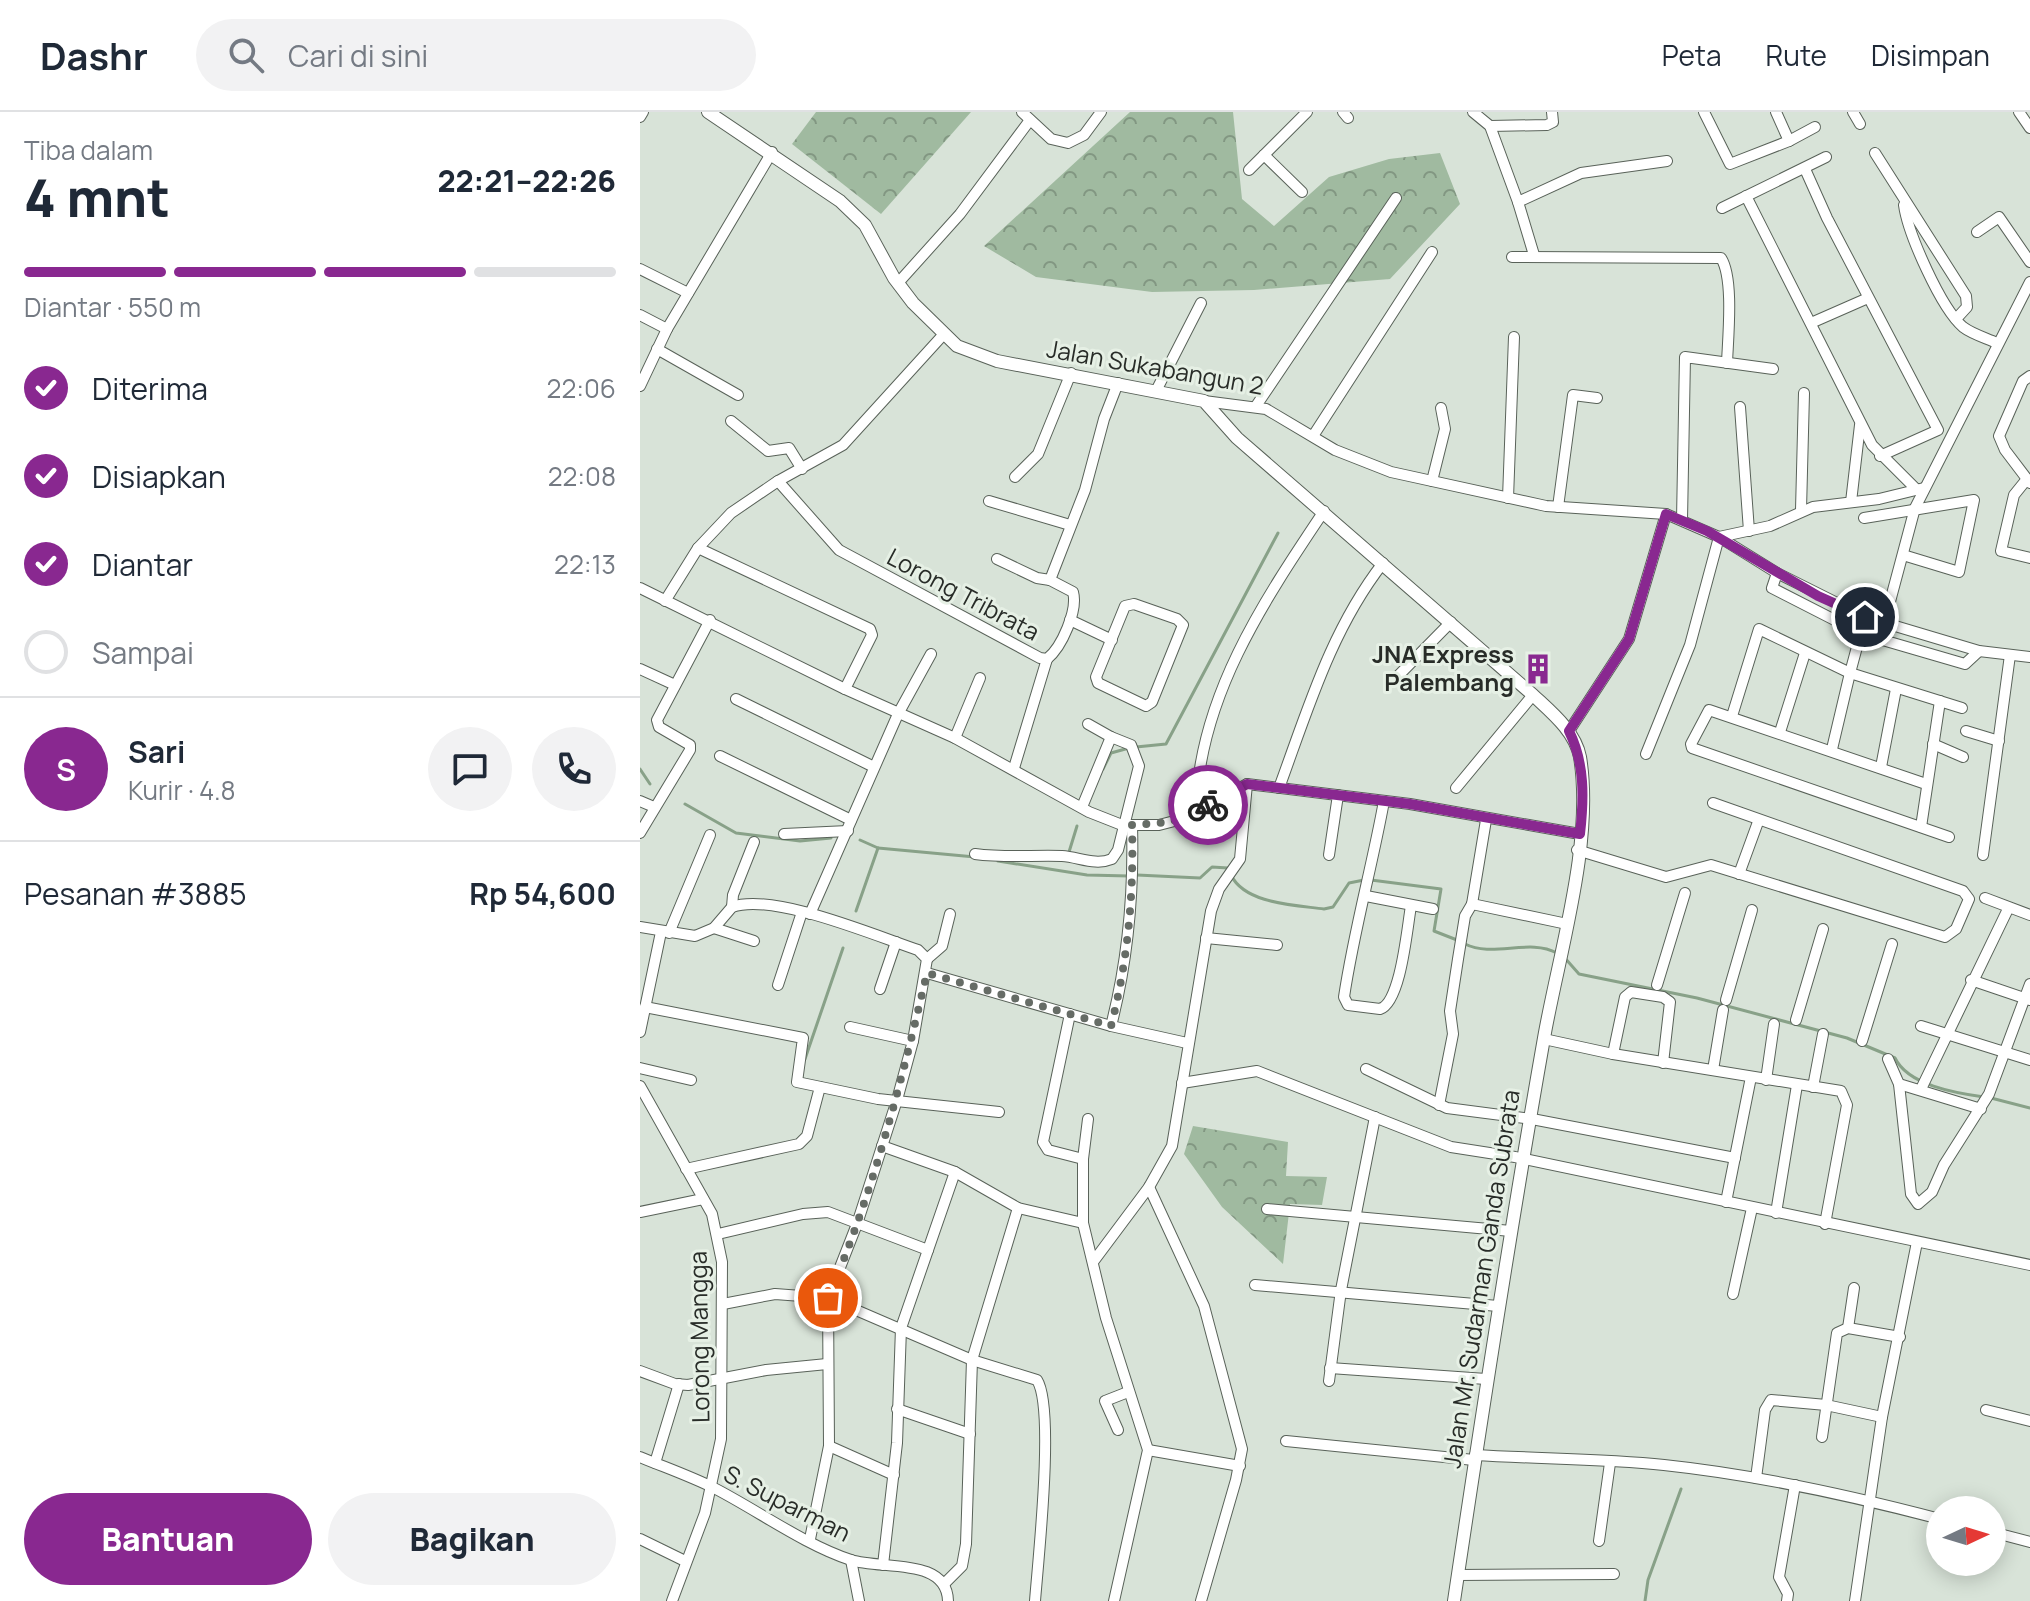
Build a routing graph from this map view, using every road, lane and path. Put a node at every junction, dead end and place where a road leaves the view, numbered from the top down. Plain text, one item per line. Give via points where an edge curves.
1 (643, 112) edge
2 (1101, 112) edge
3 (1307, 112) edge
4 (1473, 112) edge
5 (1552, 112) edge
6 (1704, 112) edge
7 (1776, 112) edge
8 (1853, 112) edge
9 (2019, 112) edge
10 (717, 114) edge
11 (1027, 115) edge
12 (640, 117) edge
13 (1860, 124) dead end
14 (1490, 126) junction
15 (1815, 127) dead end
16 (2030, 127) edge
17 (1789, 141) junction
18 (772, 152) junction
19 (1875, 153) dead end
20 (1264, 155) junction
21 (1826, 157) dead end
22 (1667, 161) dead end
23 (1805, 169) junction
24 (1249, 170) dead end
25 (1302, 192) dead end
26 (1746, 196) junction
27 (1396, 198) dead end
28 (1518, 202) junction
29 (1904, 203) junction
30 (1722, 208) dead end
31 (1977, 232) dead end
32 (1432, 252) dead end
33 (1534, 255) junction
34 (1512, 257) dead end
35 (2030, 262) edge
36 (640, 269) edge
37 (2030, 282) edge
38 (898, 283) junction
39 (688, 293) junction
40 (1868, 298) junction
41 (1201, 303) dead end
42 (640, 315) edge
43 (1956, 319) junction
44 (1811, 323) junction
45 (667, 329) junction
46 (943, 335) junction
47 (1514, 337) dead end
48 (1997, 343) junction
49 (657, 349) junction
50 (1727, 363) junction
51 (1773, 369) dead end
52 (1071, 373) junction
53 (2030, 376) edge
54 (1118, 383) junction
55 (640, 386) edge
56 (1156, 391) junction
57 (1804, 393) dead end
58 (738, 395) dead end
59 (1597, 398) dead end
60 (1204, 401) junction
61 (1256, 406) junction
62 (1740, 407) dead end
63 (1441, 408) dead end
64 (731, 421) dead end
65 (1860, 423) junction
66 (1313, 436) junction
67 (1880, 456) junction
68 (802, 469) junction
69 (1015, 477) dead end
70 (778, 481) junction
71 (1432, 481) junction
72 (2028, 481) edge
73 (1921, 489) junction
74 (1508, 498) junction
75 (989, 501) dead end
76 (1851, 502) junction
77 (1558, 507) junction
78 (1915, 508) junction
79 (1801, 510) junction
80 (1324, 511) junction
81 (1666, 514) junction
82 (1864, 518) dead end
83 (1682, 520) junction
84 (1070, 525) junction
85 (1749, 531) junction
86 (1719, 537) junction
87 (698, 548) junction
88 (1903, 555) junction
89 (2030, 558) edge
90 (997, 559) dead end
91 (1383, 563) junction
92 (1777, 573) junction
93 (1050, 580) junction
94 (642, 592) edge
95 (1818, 596) junction
96 (665, 601) junction
97 (1813, 611) junction
98 (1865, 617) junction
99 (710, 620) junction
100 (1070, 620) junction
101 (1451, 622) junction
102 (1884, 624) junction
103 (1913, 633) junction
104 (1862, 634) junction
105 (1112, 640) junction
106 (1947, 642) junction
107 (1909, 649) junction
108 (1979, 651) junction
109 (1805, 653) junction
110 (931, 654) dead end
111 (2010, 655) junction
112 (2030, 657) edge
113 (1047, 659) junction
114 (1944, 660) junction
115 (640, 669) edge
116 (1850, 673) junction
117 (980, 678) dead end
118 (1394, 680) dead end
119 (675, 685) junction
120 (845, 689) junction
121 (1896, 689) junction
122 (1533, 695) junction
123 (736, 699) dead end
124 (1940, 701) junction
125 (1962, 708) dead end
126 (898, 714) junction
127 (1732, 716) junction
128 (1088, 724) dead end
129 (1569, 731) junction
130 (1966, 731) dead end
131 (1780, 732) junction
132 (1111, 737) junction
133 (955, 738) junction
134 (1999, 741) junction
135 (1933, 744) junction
136 (1832, 749) junction
137 (1646, 754) dead end
138 (720, 756) dead end
139 (1963, 757) dead end
140 (874, 767) junction
141 (1881, 767) junction
142 (1014, 768) junction
143 (1247, 784) junction
144 (1926, 784) junction
145 (1279, 788) junction
146 (1456, 788) dead end
147 (1338, 795) junction
148 (640, 801) edge
149 (1384, 801) junction
150 (1713, 803) dead end
151 (654, 807) junction
152 (1082, 807) junction
153 (1196, 812) junction
154 (1486, 820) junction
155 (1758, 822) junction
156 (849, 825) junction
157 (1127, 825) junction
158 (1921, 827) junction
159 (640, 833) edge
160 (784, 834) dead end
161 (1580, 834) junction
162 (710, 835) dead end
163 (1949, 837) dead end
164 (754, 842) dead end
165 (1577, 850) junction
166 (975, 854) dead end
167 (1329, 855) dead end
168 (1983, 855) dead end
169 (1739, 874) junction
170 (1367, 892) junction
171 (1685, 893) dead end
172 (1985, 898) dead end
173 (1472, 904) junction
174 (1411, 906) junction
175 (732, 907) junction
176 (1433, 909) dead end
177 (2008, 909) junction
178 (1752, 910) dead end
179 (806, 913) junction
180 (950, 914) dead end
181 (2030, 915) edge
182 (1567, 924) junction
183 (640, 927) edge
184 (714, 928) junction
185 (1823, 929) dead end
186 (665, 932) junction
187 (1206, 938) junction
188 (754, 941) dead end
189 (896, 942) junction
190 (1892, 944) dead end
191 (1277, 945) dead end
192 (927, 959) junction
193 (927, 973) junction
194 (1971, 980) junction
195 (2030, 984) edge
196 (778, 985) dead end
197 (1657, 985) dead end
198 (880, 989) dead end
199 (2026, 999) edge
200 (645, 1007) junction
201 (1070, 1014) junction
202 (1796, 1020) dead end
203 (1774, 1024) dead end
204 (1111, 1026) junction
205 (1921, 1026) dead end
206 (850, 1027) dead end
207 (640, 1032) edge
208 (1945, 1033) junction
209 (1823, 1034) dead end
210 (1544, 1039) junction
211 (913, 1041) junction
212 (1862, 1041) dead end
213 (1187, 1043) junction
214 (2006, 1053) junction
215 (1613, 1054) junction
216 (1888, 1059) dead end
217 (2030, 1060) edge
218 (1663, 1063) junction
219 (640, 1068) edge
220 (1366, 1069) dead end
221 (1713, 1070) junction
222 (1751, 1077) junction
223 (691, 1080) dead end
224 (1766, 1080) junction
225 (1182, 1083) junction
226 (1923, 1083) junction
227 (1899, 1084) junction
228 (1797, 1085) junction
229 (640, 1086) edge
230 (820, 1087) junction
231 (1813, 1087) junction
232 (897, 1100) junction
233 (1984, 1102) junction
234 (1439, 1105) junction
235 (999, 1112) dead end
236 (1375, 1117) junction
237 (1088, 1119) dead end
238 (1532, 1119) junction
239 (882, 1146) junction
240 (1735, 1158) junction
241 (1083, 1159) junction
242 (1525, 1160) junction
243 (686, 1169) junction
244 (955, 1172) junction
245 (1149, 1187) junction
246 (703, 1199) junction
247 (1726, 1202) junction
248 (1018, 1208) junction
249 (1752, 1208) junction
250 (1267, 1209) dead end
251 (640, 1212) edge
252 (1776, 1213) junction
253 (1356, 1215) junction
254 (1083, 1223) junction
255 (857, 1224) junction
256 (1825, 1224) junction
257 (1511, 1231) junction
258 (718, 1234) junction
259 (1917, 1242) junction
260 (928, 1250) junction
261 (1093, 1262) junction
262 (2030, 1265) edge
263 (1255, 1285) dead end
264 (1854, 1288) dead end
265 (1341, 1290) junction
266 (1733, 1294) dead end
267 (828, 1298) junction
268 (723, 1304) junction
269 (1498, 1306) junction
270 (901, 1328) junction
271 (1848, 1328) junction
272 (1900, 1337) junction
273 (972, 1360) junction
274 (827, 1364) junction
275 (1330, 1368) junction
276 (640, 1371) edge
277 (1486, 1379) junction
278 (724, 1380) junction
279 (1329, 1381) dead end
280 (679, 1384) junction
281 (1128, 1392) junction
282 (1826, 1405) junction
283 (897, 1409) junction
284 (1986, 1410) dead end
285 (1882, 1417) junction
286 (2030, 1421) edge
287 (1118, 1430) dead end
288 (970, 1434) junction
289 (1822, 1437) dead end
290 (1286, 1441) dead end
291 (829, 1446) junction
292 (1148, 1450) junction
293 (640, 1457) edge
294 (1474, 1458) junction
295 (655, 1463) junction
296 (1610, 1463) junction
297 (1240, 1466) junction
298 (894, 1475) junction
299 (1756, 1478) junction
300 (1795, 1485) junction
301 (712, 1487) junction
302 (1869, 1500) junction
303 (1926, 1515) edge
304 (2006, 1536) edge
305 (640, 1539) edge
306 (810, 1539) junction
307 (1599, 1541) dead end
308 (2030, 1542) edge
309 (851, 1560) junction
310 (685, 1561) junction
311 (883, 1565) junction
312 (1614, 1574) dead end
313 (1458, 1575) junction
314 (945, 1583) junction
315 (672, 1601) edge
316 (859, 1601) edge
317 (948, 1601) edge
318 (1035, 1601) edge
319 (1114, 1601) edge
320 (1201, 1601) edge
321 (1454, 1601) edge
322 (1787, 1601) edge
323 (1855, 1601) edge

1 - 12 street
2 - 11 street via 1084,135 1068,143 1051,139
3 - 20 street
4 - 14 street
5 - 14 street via 1553,122 1547,125
6 - 17 street via 1729,164
7 - 17 street
8 - 13 street
9 - 16 street
10 - 18 street, Jalan Sukabangun 2
11 - 38 street via 960,214
14 - 28 street
15 - 17 street
18 - 38 street, Jalan Sukabangun 2 via 865,225
18 - 39 street
19 - 29 street
20 - 24 street
20 - 25 street
21 - 23 street
22 - 28 street via 1581,173
23 - 26 street
23 - 40 street
26 - 30 street
26 - 44 street
27 - 61 street
28 - 33 street
29 - 43 street via 1908,226
29 - 43 street via 1966,296 1967,307
31 - 35 street via 2000,218
32 - 66 street
33 - 34 street
33 - 50 street via 1721,258 1728,300
36 - 39 street
37 - 48 street
38 - 46 street, Jalan Sukabangun 2
39 - 45 street
40 - 44 street
40 - 67 street via 1938,430
41 - 56 street
42 - 45 street
43 - 48 street
44 - 65 street
45 - 49 street
46 - 52 street, Jalan Sukabangun 2 via 972,354
46 - 68 street via 843,445
47 - 74 street
48 - 73 street
49 - 55 street
49 - 58 street
50 - 51 street
50 - 83 street via 1685,357
52 - 54 street, Jalan Sukabangun 2
52 - 69 street via 1038,454
53 - 72 street via 1999,436
54 - 56 street, Jalan Sukabangun 2
54 - 84 street
56 - 60 street, Jalan Sukabangun 2
57 - 79 street
59 - 77 street via 1573,395
60 - 61 street, Jalan Sukabangun 2
60 - 80 street via 1237,438
61 - 66 street, Jalan Sukabangun 2
62 - 85 street
63 - 71 street via 1445,429
64 - 68 street via 768,451 789,448
65 - 67 street
65 - 76 street
66 - 71 street, Jalan Sukabangun 2 via 1361,462
67 - 73 street
68 - 70 street
70 - 87 street via 731,513
70 - 113 street, Lorong Tribrata via 826,538 860,565
71 - 74 street, Jalan Sukabangun 2
72 - 89 street via 2014,495 2001,551
73 - 76 street
73 - 78 street
74 - 77 street, Jalan Sukabangun 2
75 - 84 street
76 - 79 street
77 - 81 street, Jalan Sukabangun 2
78 - 82 street
78 - 88 street
78 - 88 street via 1974,502 1959,572
79 - 85 street via 1785,521
80 - 91 street
80 - 153 street via 1266,603 1215,701 1196,781
81 - 83 street, Jalan Sukabangun 2
81 - 129 street via 1629,639
83 - 86 street, Jalan Sukabangun 2
84 - 93 street
85 - 86 street
86 - 92 street, Jalan Sukabangun 2
86 - 137 street via 1690,645
87 - 96 street
87 - 120 street via 870,629 872,635
88 - 102 street
90 - 93 street
91 - 101 street
91 - 145 street via 1337,635
92 - 95 street, Jalan Sukabangun 2
92 - 97 street via 1771,588
93 - 100 street, Lorong Tribrata via 1074,595
94 - 96 street
95 - 97 street
95 - 98 street, Jalan Sukabangun 2
96 - 99 street
97 - 104 street
98 - 102 street, Jalan Sukabangun 2
98 - 104 street
99 - 119 street
99 - 120 street
100 - 105 street
100 - 113 street, Lorong Tribrata
101 - 118 street
101 - 122 street
102 - 103 street, Jalan Sukabangun 2
103 - 106 street, Jalan Sukabangun 2
103 - 107 street
104 - 107 street
104 - 116 street
105 - 105 street via 1097,680 1149,705 1183,629 1181,621 1128,604
106 - 108 street, Jalan Sukabangun 2
106 - 114 street
107 - 114 street
108 - 111 street, Jalan Sukabangun 2
108 - 114 street via 1965,664
109 - 116 street
109 - 127 street via 1758,629
109 - 131 street
110 - 126 street
111 - 112 street, Jalan Sukabangun 2
111 - 134 street
113 - 142 street
115 - 119 street
116 - 121 street
116 - 136 street
117 - 133 street
119 - 151 street via 658,724 690,750
120 - 126 street
121 - 124 street
121 - 141 street
122 - 129 street
122 - 146 street
123 - 140 street
124 - 125 street
124 - 135 street
126 - 133 street
126 - 140 street
127 - 131 street
127 - 158 street via 1707,711 1691,748
128 - 132 street
129 - 161 street, Jalan Mr. Sudarman Ganda Subrata via 1580,759
130 - 134 street
131 - 136 street
132 - 152 street
132 - 157 street via 1133,747 1139,766
133 - 142 street
134 - 168 street
135 - 139 street
135 - 144 street
136 - 141 street
138 - 156 street
140 - 156 street
141 - 144 street
142 - 152 street
143 - 145 street
143 - 153 street
143 - 187 street via 1245,833 1215,898
144 - 158 street
145 - 147 street
147 - 149 street
147 - 167 street
148 - 151 street
149 - 154 street
149 - 170 street
150 - 155 street
151 - 159 street
152 - 157 street
153 - 157 street via 1159,825
154 - 161 street
154 - 173 street
155 - 169 street
155 - 169 street via 1963,891 1969,899 1956,929 1945,937
156 - 160 street
156 - 179 street
157 - 166 street via 1112,859 1098,862
157 - 204 street via 1134,873
158 - 163 street
161 - 165 street, Jalan Mr. Sudarman Ganda Subrata
162 - 186 street
164 - 175 street
165 - 169 street via 1666,877 1704,864
165 - 182 street, Jalan Mr. Sudarman Ganda Subrata
170 - 174 street
170 - 174 street via 1356,920 1344,997 1351,1007 1380,1009 1390,1002
171 - 197 street
172 - 177 street
173 - 182 street
173 - 234 street via 1465,916 1450,1011 1453,1034
174 - 176 street
175 - 179 street via 760,904
175 - 184 street
177 - 181 street
177 - 194 street
178 - 221 street via 1724,1005
179 - 189 street
179 - 196 street
180 - 192 street via 942,946
182 - 210 street, Jalan Mr. Sudarman Ganda Subrata
183 - 186 street
184 - 186 street via 695,936
184 - 188 street
185 - 202 street
186 - 200 street
187 - 191 street
187 - 213 street
189 - 192 street
189 - 198 street
190 - 212 street
192 - 193 street
193 - 201 street
193 - 211 street
194 - 199 street
194 - 208 street
195 - 199 street
199 - 214 street
200 - 207 street
200 - 230 street via 803,1038 795,1079
201 - 204 street
201 - 241 street via 1043,1142 1048,1150
203 - 224 street
204 - 213 street
205 - 208 street
206 - 211 street
208 - 214 street
208 - 226 street
209 - 231 street
210 - 215 street
210 - 238 street, Jalan Mr. Sudarman Ganda Subrata
211 - 232 street
213 - 225 street
214 - 217 street
214 - 233 street
215 - 218 street
215 - 218 street via 1626,995 1663,997 1671,1006
216 - 227 street
218 - 221 street
219 - 223 street
220 - 234 street
221 - 222 street
222 - 224 street
222 - 240 street
224 - 228 street
225 - 236 street via 1257,1071
225 - 245 street via 1172,1146
226 - 227 street
226 - 233 street
227 - 233 street via 1911,1194 1918,1204 1932,1192
228 - 231 street
228 - 252 street
229 - 243 street, Lorong Mangga
230 - 232 street
230 - 243 street via 807,1136 799,1144
231 - 256 street via 1841,1091 1846,1101
232 - 235 street
232 - 239 street
234 - 238 street
236 - 242 street via 1451,1147
236 - 253 street
237 - 241 street
238 - 240 street
238 - 242 street, Jalan Mr. Sudarman Ganda Subrata
239 - 244 street
239 - 255 street
240 - 247 street
241 - 254 street
242 - 247 street
242 - 257 street, Jalan Mr. Sudarman Ganda Subrata
243 - 246 street, Lorong Mangga
244 - 248 street
244 - 260 street
245 - 261 street
245 - 297 street via 1204,1306 1240,1436
246 - 251 street
246 - 258 street, Lorong Mangga
247 - 249 street
248 - 254 street
248 - 273 street
249 - 252 street
249 - 266 street
250 - 253 street
252 - 256 street
253 - 257 street
253 - 265 street
254 - 261 street
255 - 258 street via 820,1211
255 - 260 street
255 - 267 street
256 - 259 street
257 - 269 street, Jalan Mr. Sudarman Ganda Subrata
258 - 268 street, Lorong Mangga
259 - 262 street
259 - 272 street
260 - 270 street
261 - 281 street
263 - 265 street
264 - 271 street
265 - 269 street
265 - 275 street
267 - 268 street via 775,1294
267 - 270 street
267 - 274 street
268 - 278 street, Lorong Mangga
269 - 277 street, Jalan Mr. Sudarman Ganda Subrata
270 - 273 street
270 - 283 street
271 - 272 street
271 - 282 street via 1835,1338
272 - 285 street
273 - 288 street
273 - 318 street via 1023,1373 1041,1388 1045,1468
274 - 278 street
274 - 291 street
275 - 277 street
275 - 279 street
276 - 280 street
277 - 294 street, Jalan Mr. Sudarman Ganda Subrata
278 - 280 street
278 - 301 street, Lorong Mangga
280 - 295 street
281 - 287 street via 1105,1401
281 - 292 street
282 - 285 street
282 - 289 street
282 - 299 street via 1777,1399 1767,1403
283 - 288 street
283 - 298 street
284 - 286 street
285 - 302 street
288 - 314 street via 964,1558 958,1573
290 - 294 street
291 - 298 street
291 - 306 street
292 - 297 street
292 - 319 street
293 - 295 street, S. Suparman
294 - 296 street
294 - 313 street, Jalan Mr. Sudarman Ganda Subrata
295 - 301 street, S. Suparman
296 - 299 street
296 - 307 street
297 - 320 street
298 - 311 street
299 - 300 street
300 - 302 street
300 - 322 street via 1779,1577
301 - 306 street, S. Suparman
301 - 310 street, Lorong Mangga
302 - 303 street
302 - 323 street
304 - 308 street
305 - 310 street
306 - 309 street, S. Suparman
309 - 311 street, S. Suparman
309 - 316 street
310 - 315 street, Lorong Mangga
311 - 314 street, S. Suparman via 925,1571
312 - 313 street
313 - 321 street, Jalan Mr. Sudarman Ganda Subrata
314 - 317 street

